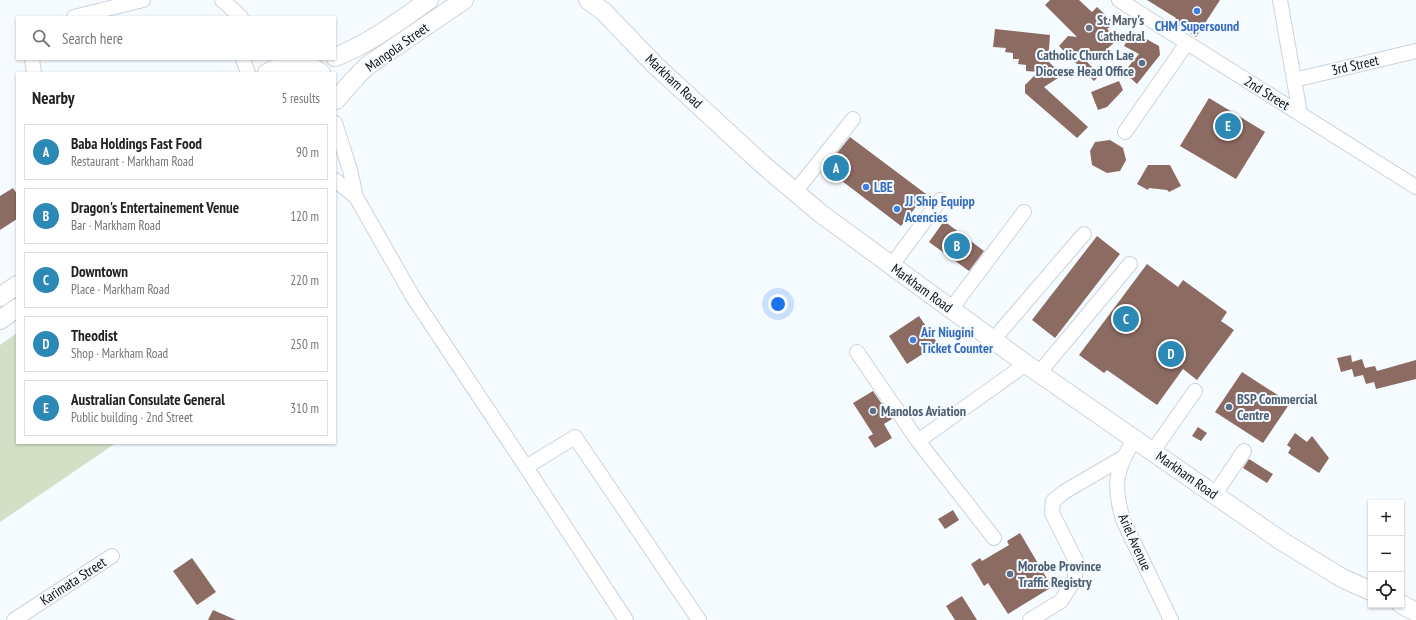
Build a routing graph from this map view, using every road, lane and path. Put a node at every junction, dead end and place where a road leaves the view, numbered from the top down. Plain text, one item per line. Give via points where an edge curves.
1 (143, 0) edge
2 (429, 0) edge
3 (464, 0) edge
4 (588, 0) edge
5 (1119, 0) edge
6 (1280, 0) edge
7 (223, 1) edge
8 (600, 6) edge
9 (78, 16) edge
10 (228, 16) edge
11 (239, 16) edge
12 (1187, 43) junction
13 (1416, 51) edge
14 (336, 57) edge
15 (32, 60) edge
16 (243, 60) edge
17 (325, 60) edge
18 (305, 65) edge
19 (34, 72) edge
20 (248, 72) edge
21 (268, 72) edge
22 (1294, 80) junction
23 (336, 103) edge
24 (1300, 114) junction
25 (852, 120) dead end
26 (336, 126) edge
27 (1125, 132) dead end
28 (336, 181) edge
29 (1416, 187) edge
30 (796, 192) junction
31 (356, 197) junction
32 (940, 200) dead end
33 (1024, 212) dead end
34 (1084, 234) dead end
35 (1130, 264) dead end
36 (892, 265) junction
37 (16, 287) edge
38 (0, 297) edge
39 (16, 309) edge
40 (951, 309) junction
41 (0, 320) edge
42 (993, 340) junction
43 (857, 352) dead end
44 (1032, 368) junction
45 (1195, 391) dead end
46 (1135, 439) junction
47 (918, 441) junction
48 (1153, 451) junction
49 (1244, 451) dead end
50 (1124, 457) junction
51 (526, 467) junction
52 (1215, 494) junction
53 (994, 538) dead end
54 (112, 556) dead end
55 (1368, 590) edge
56 (1416, 597) edge
57 (1404, 600) edge
58 (1404, 606) edge
59 (1416, 612) edge
60 (14, 620) edge
61 (626, 620) edge
62 (699, 620) edge
63 (1030, 620) edge
64 (1171, 620) edge

1 - 9 street
2 - 14 main road, Mangola Street via 378,35
3 - 23 main road, Mangola Street via 367,66
4 - 8 main road, Markham Road
5 - 12 street, 2nd Street
6 - 22 street
7 - 10 street
7 - 11 street
8 - 30 main road, Markham Road via 655,65
12 - 24 street, 2nd Street
12 - 27 street
13 - 22 street, 3rd Street
15 - 19 street
16 - 20 street
17 - 18 main road
18 - 21 main road via 287,64
22 - 24 street
24 - 29 street, 2nd Street
25 - 30 street
26 - 31 street
28 - 31 street
30 - 36 main road, Markham Road via 820,213
31 - 51 street via 413,297
32 - 36 street
33 - 40 street
34 - 42 street
35 - 44 street
36 - 40 main road, Markham Road
37 - 38 main road
39 - 41 main road
40 - 42 main road, Markham Road
42 - 44 main road, Markham Road
43 - 47 street
44 - 46 main road, Markham Road
44 - 47 street
45 - 48 street
46 - 48 main road, Markham Road
46 - 50 street, Ariel Avenue
47 - 53 street
48 - 52 main road, Markham Road
49 - 52 street
50 - 63 street via 1053,501 1052,513 1076,562 1075,579 1061,601
50 - 64 street, Ariel Avenue via 1118,471 1118,494 1123,520
51 - 61 street
51 - 62 street via 574,437
52 - 55 main road, Markham Road via 1280,540 1342,578
54 - 60 street, Karimata Street
56 - 57 main road
58 - 59 main road

